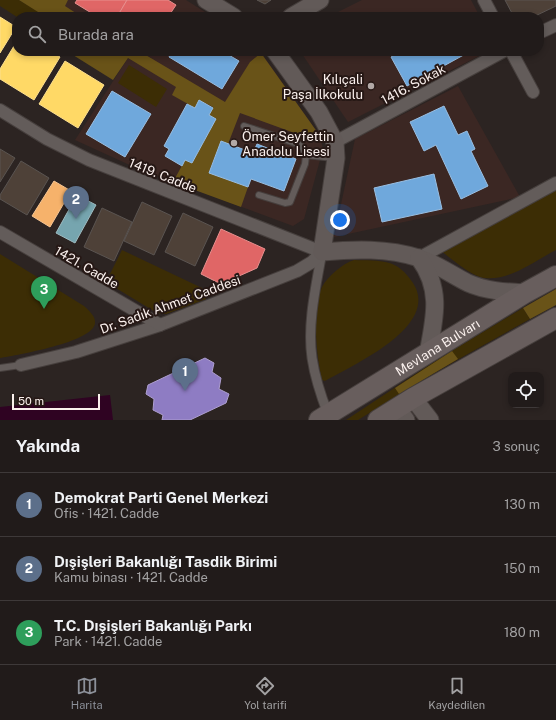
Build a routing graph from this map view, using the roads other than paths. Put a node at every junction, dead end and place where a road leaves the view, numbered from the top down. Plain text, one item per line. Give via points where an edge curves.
1 (206, 0) edge
2 (320, 0) edge
3 (484, 0) edge
4 (226, 12) edge
5 (300, 12) edge
6 (490, 12) edge
7 (556, 25) edge
8 (544, 31) edge
9 (279, 56) edge
10 (496, 56) edge
11 (515, 56) edge
12 (533, 92) dead end
13 (0, 110) edge
14 (244, 126) dead end
15 (336, 150) junction
16 (306, 155) junction
17 (556, 183) edge
18 (259, 195) dead end
19 (0, 232) edge
20 (322, 252) junction
21 (419, 258) junction
22 (556, 276) edge
23 (525, 293) junction
24 (556, 318) edge
25 (160, 325) junction
26 (428, 352) junction
27 (21, 365) joint
28 (0, 368) edge
29 (405, 409) edge
30 (324, 417) edge
31 (378, 420) edge
32 (430, 420) edge

1 - 4 main road
2 - 5 main road
3 - 6 street
7 - 8 street
9 - 15 main road via 320,112
10 - 15 street, 1416. Sokak
11 - 12 street
13 - 20 street, 1419. Cadde via 47,139 89,160
14 - 16 lane via 298,144
15 - 16 lane
15 - 20 main road
16 - 18 lane via 290,202 285,203
17 - 21 street
19 - 25 street, 1421. Cadde
20 - 21 main road via 380,250
20 - 25 street, Dr. Sadık Ahmet Caddesi via 297,271
20 - 30 street via 314,293 312,357
21 - 23 main road via 477,286
21 - 26 main road via 428,270 435,297 434,326
22 - 23 highway, Mevlana Bulvarı
23 - 26 highway, Mevlana Bulvarı
24 - 29 highway
25 - 27 street, Dr. Sadık Ahmet Caddesi via 76,352
26 - 30 highway, Mevlana Bulvarı
27 - 28 lane
29 - 31 highway
29 - 32 main road

